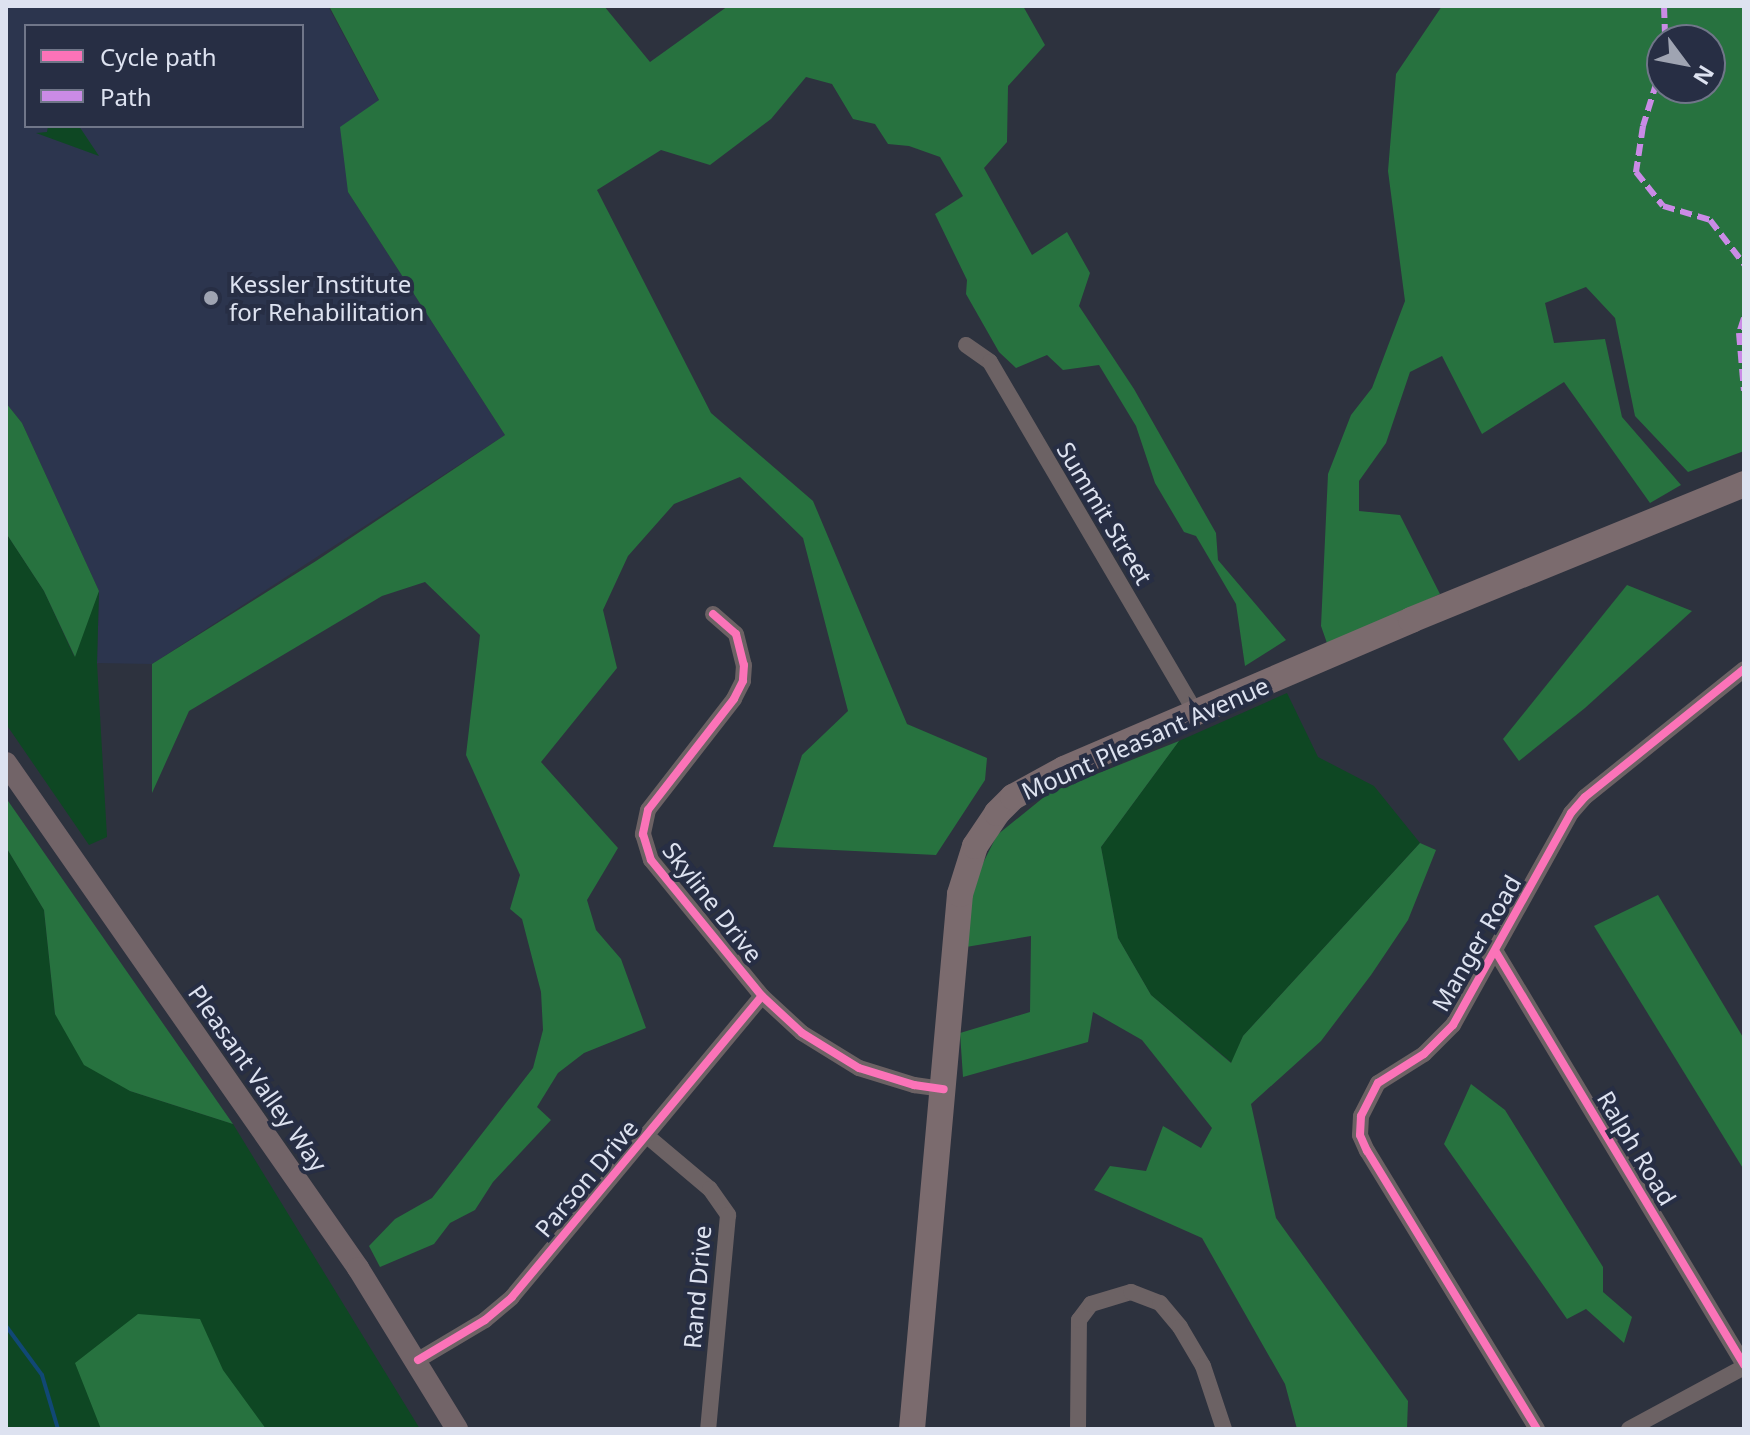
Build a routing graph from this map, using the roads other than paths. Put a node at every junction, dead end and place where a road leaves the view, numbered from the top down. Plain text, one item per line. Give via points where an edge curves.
1 (966, 345) dead end
2 (1744, 484) edge
3 (713, 614) dead end
4 (1744, 669) edge
5 (1196, 713) junction
6 (6, 763) edge
7 (1496, 952) junction
8 (762, 996) junction
9 (944, 1089) junction
10 (647, 1136) junction
11 (418, 1360) junction
12 (1744, 1366) edge
13 (457, 1429) edge
14 (708, 1429) edge
15 (912, 1429) edge
16 (1078, 1429) edge
17 (1224, 1429) edge
18 (1537, 1429) edge
19 (1629, 1429) edge

1 - 5 street, Summit Street via 990,362
2 - 5 main road, Mount Pleasant Avenue
3 - 8 street, Skyline Drive via 736,634 743,681 648,810 644,845
4 - 7 street, Manger Road via 1585,797 1571,813
5 - 9 main road, Mount Pleasant Avenue via 1033,784 1013,797 984,830 960,894
6 - 11 main road, Pleasant Valley Way
7 - 12 street, Ralph Road
7 - 18 street, Manger Road via 1439,1042 1378,1083 1361,1116 1360,1135
8 - 9 street, Skyline Drive via 838,1058 884,1078
8 - 10 street, Parson Drive
9 - 15 main road, Mount Pleasant Avenue
10 - 11 street, Parson Drive via 512,1297 485,1320
10 - 14 street, Rand Drive via 710,1189 728,1215
11 - 13 main road, Pleasant Valley Way
12 - 19 street
16 - 17 street via 1077,1326 1091,1304 1123,1292 1160,1303 1180,1327 1203,1366

